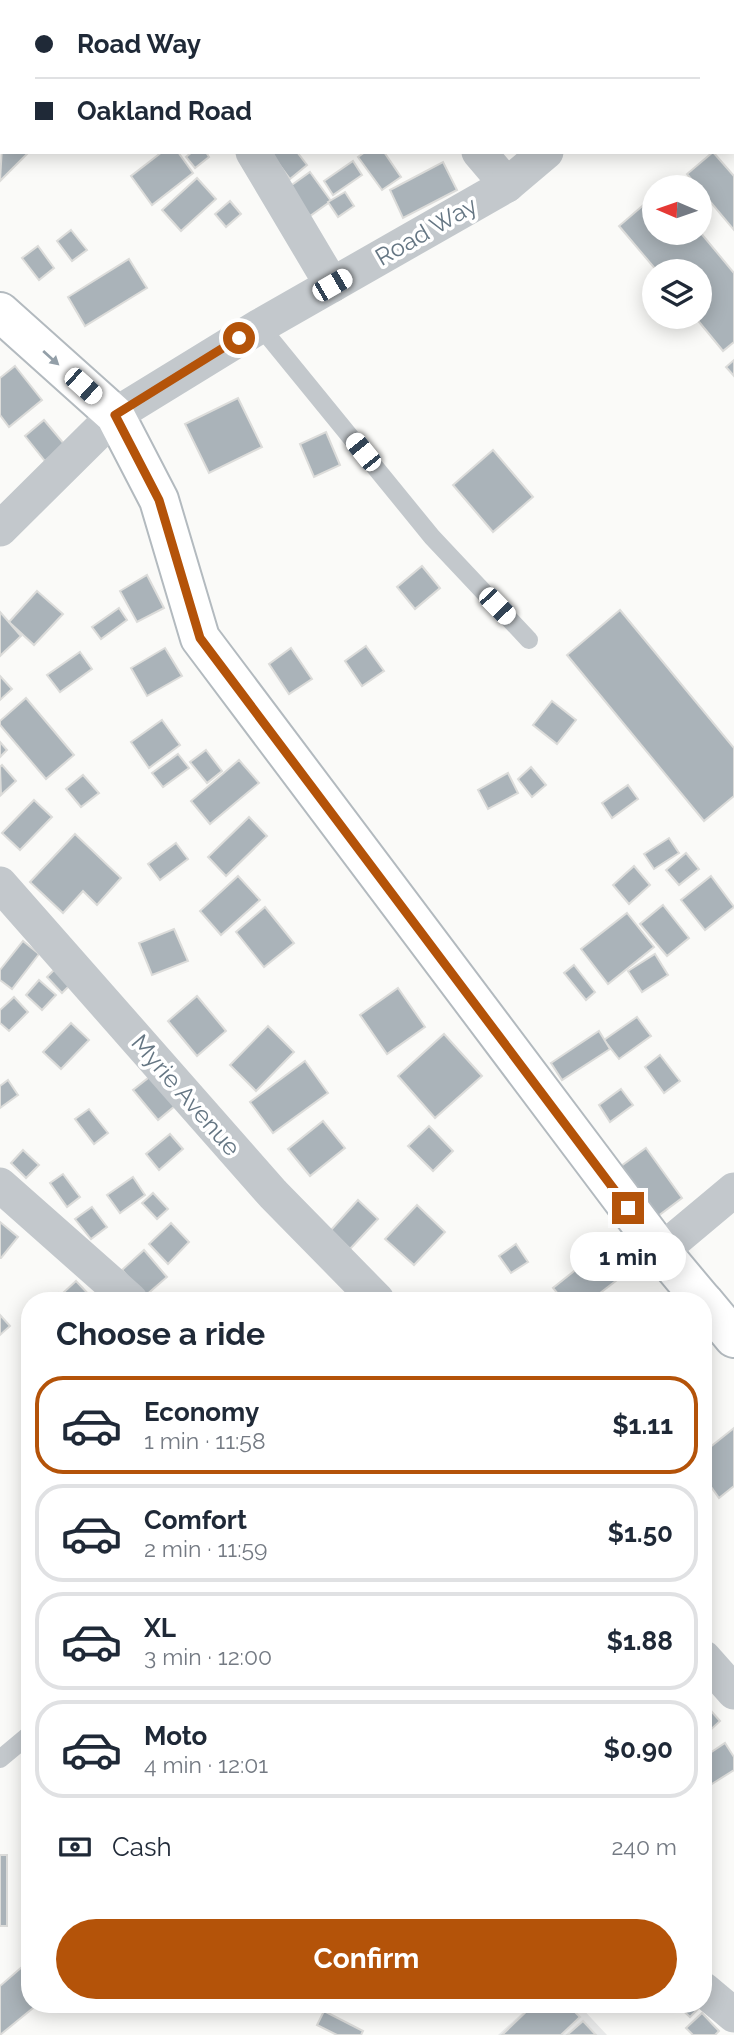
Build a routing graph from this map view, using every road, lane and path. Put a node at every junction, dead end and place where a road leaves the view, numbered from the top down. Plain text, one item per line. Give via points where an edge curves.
1 (254, 154) edge
2 (481, 154) edge
3 (544, 154) edge
4 (507, 185) junction
5 (332, 285) junction
6 (1, 315) edge
7 (260, 326) junction
8 (115, 415) junction
9 (0, 529) edge
10 (529, 640) dead end
11 (0, 884) edge
12 (0, 1185) edge
13 (734, 1190) edge
14 (662, 1251) junction
15 (121, 1292) edge
16 (369, 1292) edge
17 (696, 1292) edge
18 (712, 1312) edge
19 (734, 1338) edge
20 (712, 1667) edge
21 (734, 1692) edge
22 (21, 1742) edge
23 (0, 1759) edge
24 (712, 1997) edge
25 (734, 2015) edge

1 - 5 street
2 - 4 street
3 - 4 street, Road Way
4 - 5 street, Road Way
5 - 7 street, Road Way
6 -> 8 street
7 - 8 street, Road Way
7 - 10 lane via 432,537
8 - 9 street, Road Way
8 - 14 street via 159,500 200,638
11 - 16 street, Myrie Avenue via 273,1194
12 - 15 street
13 - 14 street
14 - 17 street
18 - 19 street
20 - 21 street
22 - 23 lane
24 - 25 street

